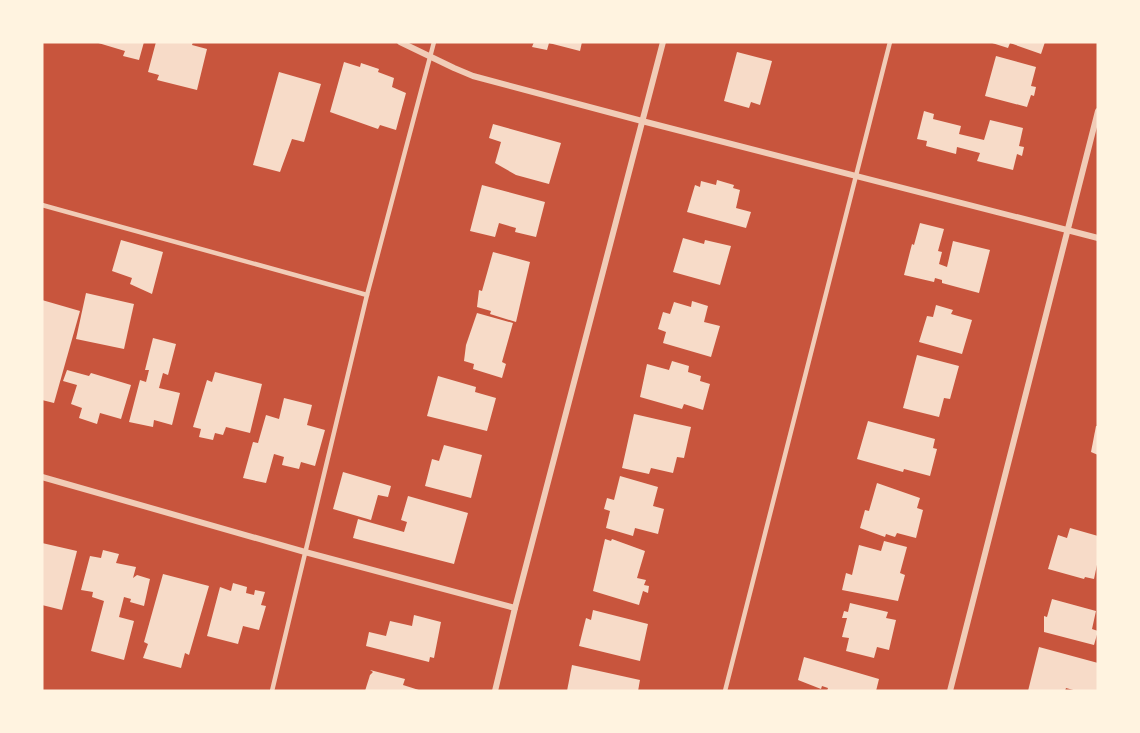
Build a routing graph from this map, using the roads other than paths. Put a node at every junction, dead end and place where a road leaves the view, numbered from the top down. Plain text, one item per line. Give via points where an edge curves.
1 (400, 42) edge
2 (434, 42) edge
3 (663, 42) edge
4 (890, 42) edge
5 (430, 56) junction
6 (1098, 111) edge
7 (642, 121) junction
8 (856, 176) junction
9 (42, 205) edge
10 (1068, 230) junction
11 (1098, 238) edge
12 (367, 295) junction
13 (42, 477) edge
14 (305, 552) junction
15 (515, 608) junction
16 (272, 691) edge
17 (495, 691) edge
18 (725, 691) edge
19 (950, 691) edge

1 - 5 street
2 - 5 lane
3 - 7 street
4 - 8 lane
5 - 7 street via 473,76
5 - 12 lane
6 - 10 street
7 - 8 street
7 - 15 street
8 - 10 street
8 - 18 lane
9 - 12 lane
10 - 11 street
10 - 19 street
12 - 14 lane
13 - 14 street
14 - 15 street
14 - 16 lane
15 - 17 street

